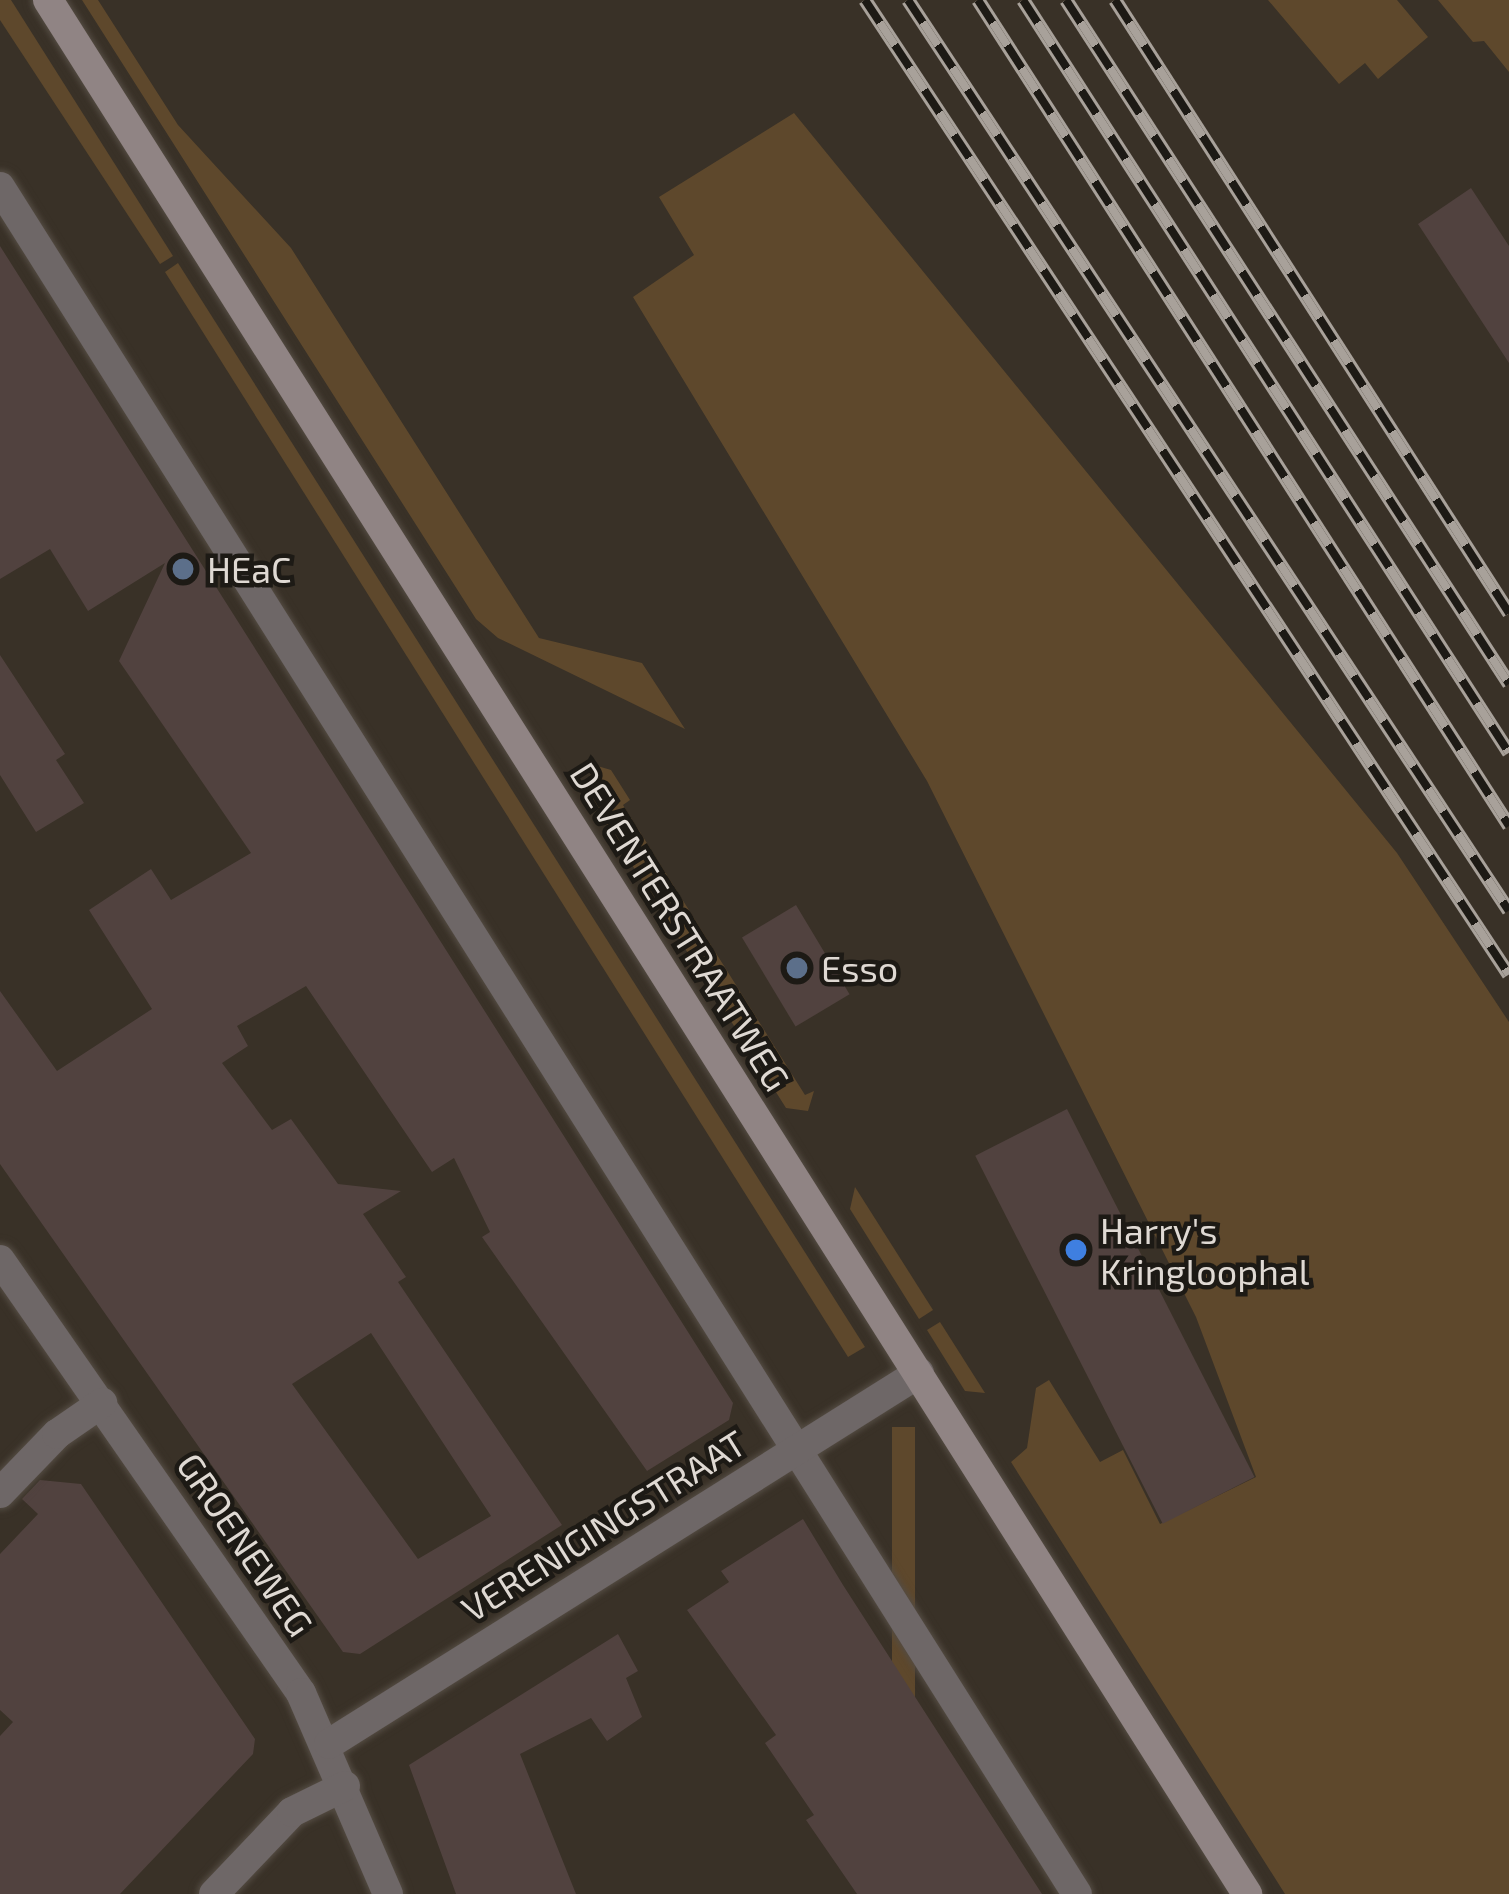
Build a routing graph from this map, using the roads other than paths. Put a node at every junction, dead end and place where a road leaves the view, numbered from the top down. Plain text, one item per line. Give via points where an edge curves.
1 (48, 0) edge
2 (0, 188) edge
3 (0, 1260) edge
4 (919, 1372) junction
5 (102, 1402) junction
6 (796, 1450) junction
7 (0, 1493) edge
8 (329, 1744) junction
9 (345, 1786) junction
10 (214, 1894) edge
11 (388, 1894) edge
12 (1078, 1894) edge
13 (1247, 1894) edge

1 - 4 street, DEVENTERSTRAATWEG
2 - 6 street
3 - 5 street, GROENEWEG
4 - 6 street, VERENIGINGSTRAAT
4 - 13 street, DEVENTERSTRAATWEG
5 - 7 street via 57,1434
5 - 8 street, GROENEWEG
6 - 8 street, VERENIGINGSTRAAT
6 - 12 street
8 - 9 street, GROENEWEG
9 - 10 street via 292,1812
9 - 11 street, GROENEWEG

